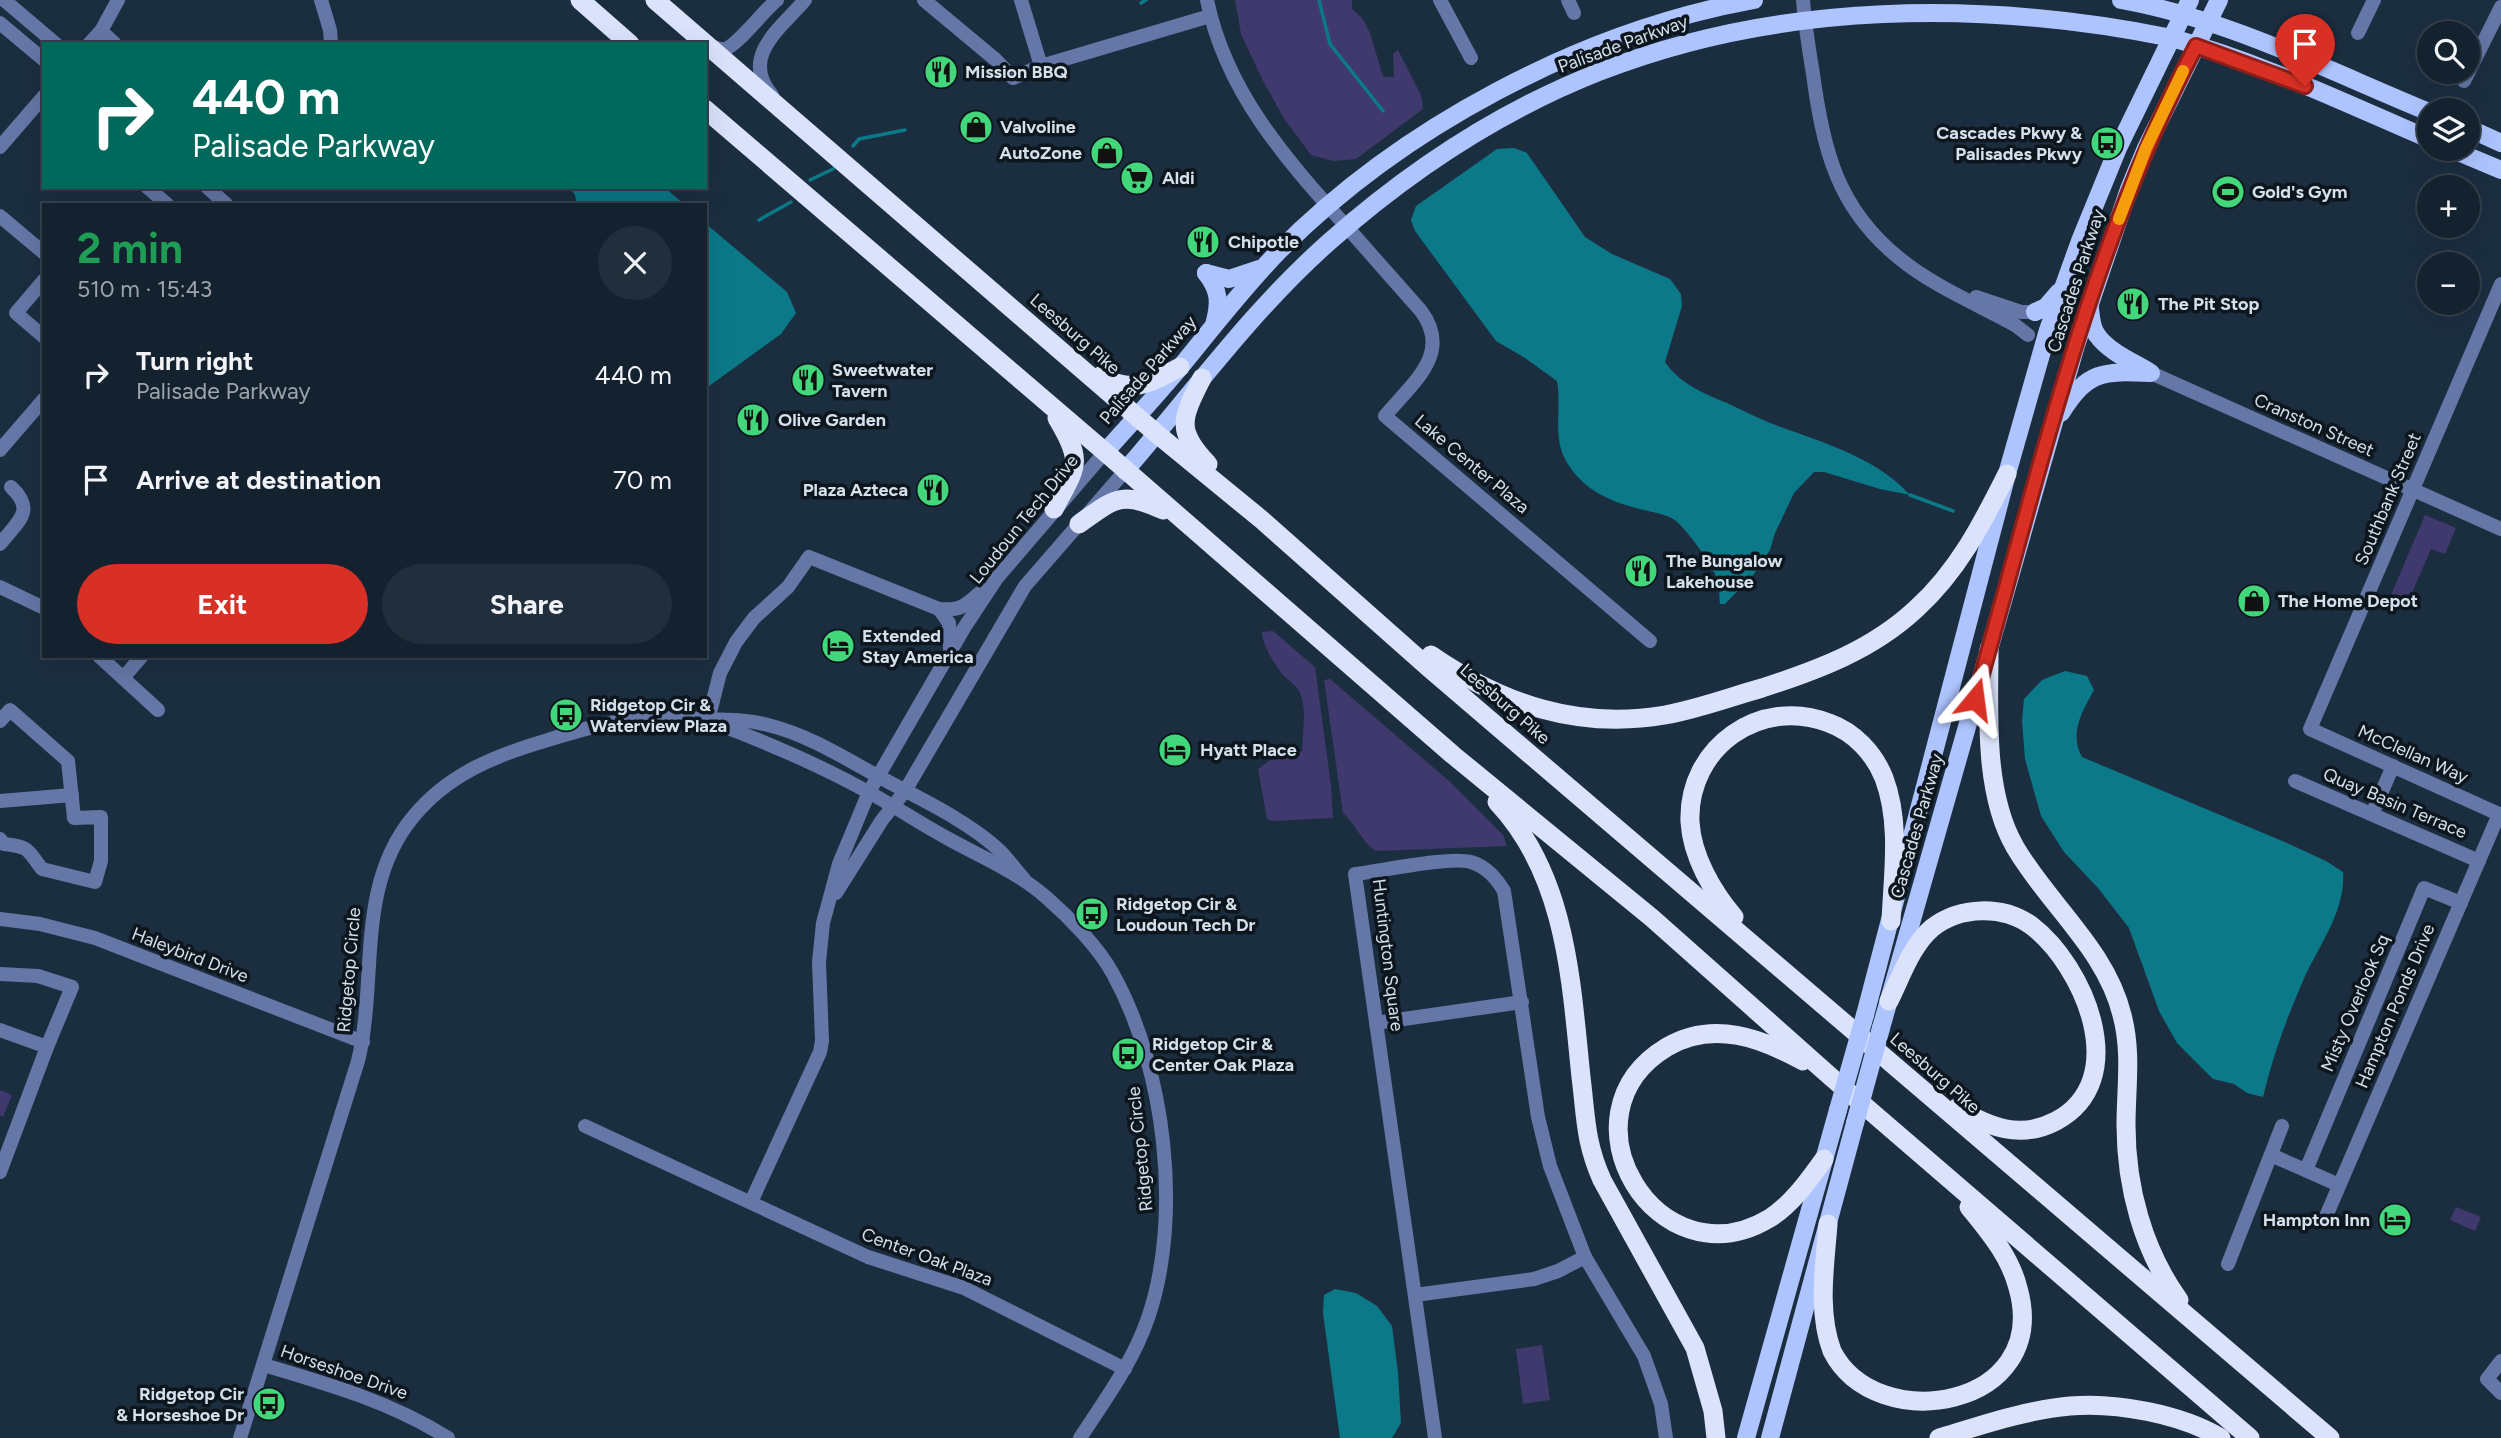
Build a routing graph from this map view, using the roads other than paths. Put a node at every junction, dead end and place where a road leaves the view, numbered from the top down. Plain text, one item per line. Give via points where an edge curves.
1 (4, 0) edge
2 (118, 0) edge
3 (321, 0) edge
4 (580, 0) edge
5 (655, 0) edge
6 (778, 0) edge
7 (805, 0) edge
8 (925, 0) edge
9 (1021, 0) edge
10 (1207, 0) edge
11 (1440, 0) edge
12 (1754, 0) edge
13 (2121, 0) edge
14 (2219, 0) edge
15 (2374, 0) edge
16 (2186, 7) edge
17 (2501, 7) edge
18 (1803, 8) edge
19 (1210, 16) junction
20 (0, 23) edge
21 (2207, 23) junction
22 (101, 31) junction
23 (2358, 33) dead end
24 (2171, 38) junction
25 (54, 42) edge
26 (91, 42) edge
27 (113, 42) edge
28 (331, 42) edge
29 (628, 42) edge
30 (704, 42) edge
31 (708, 45) joint
32 (2196, 46) junction
33 (2480, 49) edge
34 (42, 58) edge
35 (1471, 58) dead end
36 (1041, 66) junction
37 (2417, 107) edge
38 (707, 111) edge
39 (39, 112) edge
40 (789, 114) junction
41 (2480, 133) edge
42 (2417, 134) edge
43 (2501, 142) edge
44 (0, 147) edge
45 (2480, 161) edge
46 (2501, 170) edge
47 (149, 189) edge
48 (166, 203) edge
49 (1328, 206) junction
50 (0, 216) edge
51 (1347, 227) junction
52 (42, 251) edge
53 (1265, 266) junction
54 (42, 282) edge
55 (2501, 284) edge
56 (2063, 287) junction
57 (1951, 290) junction
58 (2089, 305) junction
59 (2035, 312) joint
60 (1214, 325) junction
61 (42, 335) edge
62 (2028, 335) joint
63 (2038, 361) junction
64 (1079, 365) junction
65 (1180, 368) junction
66 (2151, 373) junction
67 (1202, 378) junction
68 (42, 401) edge
69 (1050, 405) junction
70 (1137, 416) junction
71 (2050, 430) junction
72 (1157, 434) junction
73 (0, 450) edge
74 (1105, 452) junction
75 (1125, 471) junction
76 (2007, 474) junction
77 (11, 487) dead end
78 (2412, 491) junction
79 (1054, 509) junction
80 (1178, 517) junction
81 (1262, 520) junction
82 (1079, 524) junction
83 (2501, 529) edge
84 (0, 544) edge
85 (997, 578) junction
86 (0, 587) edge
87 (1352, 600) junction
88 (42, 607) edge
89 (939, 609) junction
90 (1650, 641) dead end
91 (1989, 649) junction
92 (950, 653) junction
93 (101, 658) edge
94 (140, 658) edge
95 (123, 678) junction
96 (158, 710) dead end
97 (708, 720) junction
98 (0, 721) edge
99 (2309, 729) joint
100 (1453, 755) junction
101 (2393, 766) junction
102 (879, 776) junction
103 (2295, 782) dead end
104 (905, 791) junction
105 (869, 792) junction
106 (72, 795) junction
107 (0, 801) edge
108 (893, 807) junction
109 (2372, 814) junction
110 (2500, 815) edge
111 (0, 839) edge
112 (2479, 860) junction
113 (1024, 879) junction
114 (829, 903) junction
115 (2461, 904) junction
116 (0, 919) edge
117 (1891, 921) junction
118 (1777, 965) junction
119 (0, 974) edge
120 (1889, 1001) junction
121 (1522, 1002) junction
122 (1376, 1023) junction
123 (0, 1030) edge
124 (363, 1042) junction
125 (47, 1047) junction
126 (1831, 1077) junction
127 (1909, 1079) junction
128 (584, 1126) dead end
129 (2282, 1126) dead end
130 (2271, 1155) junction
131 (1824, 1159) junction
132 (1, 1168) edge
133 (2306, 1170) junction
134 (1945, 1175) junction
135 (2339, 1185) junction
136 (751, 1202) junction
137 (2327, 1214) dead end
138 (1828, 1224) junction
139 (1585, 1257) junction
140 (2228, 1264) dead end
141 (1415, 1295) junction
142 (2234, 1355) junction
143 (2501, 1361) edge
144 (264, 1365) junction
145 (1125, 1368) junction
146 (2501, 1393) edge
147 (240, 1438) edge
148 (448, 1438) edge
149 (1080, 1438) edge
150 (1435, 1438) edge
151 (1666, 1438) edge
152 (1716, 1438) edge
153 (1746, 1438) edge
154 (1770, 1438) edge
155 (1939, 1438) edge
156 (2221, 1438) edge
157 (2250, 1438) edge
158 (2330, 1438) edge

1 - 25 street
2 - 22 street
3 - 28 street
4 - 29 highway
5 - 30 highway, Leesburg Pike
6 - 31 street via 736,44 721,49
7 - 40 street via 764,47 758,63 768,90
8 - 36 street via 1013,78
9 - 36 street
10 - 19 street
11 - 35 street
12 - 49 main road, Palisade Parkway via 1640,31 1503,88 1405,147
13 - 16 main road
14 - 21 main road, Cascades Parkway
15 - 23 street
16 - 21 main road
16 - 24 main road, Cascades Parkway
17 - 33 street
18 - 24 main road, Palisade Parkway via 1993,9 2090,20
18 - 51 main road, Palisade Parkway via 1603,70 1561,89 1472,136 1385,195
18 - 57 street via 1821,131 1845,195 1882,244
19 - 36 street
19 - 49 street via 1233,75 1256,117
20 - 34 street
21 - 32 main road, Cascades Parkway
21 - 37 main road
22 - 26 street
22 - 27 street
24 - 32 main road, Palisade Parkway
24 - 56 main road, Cascades Parkway via 2118,148
31 - 40 highway, Leesburg Pike
32 - 42 main road, Palisade Parkway via 2284,77
32 - 58 main road, Cascades Parkway via 2137,169
38 - 69 highway
39 - 44 street
40 - 64 highway, Leesburg Pike
41 - 43 main road
45 - 46 main road
47 - 48 street
49 - 51 street
49 - 53 main road, Palisade Parkway
50 - 52 street
51 - 67 main road, Palisade Parkway via 1280,288
51 - 90 street, Lake Center Plaza via 1421,311 1432,330 1430,361 1385,416
53 - 60 main road, Palisade Parkway
53 - 60 main road via 1235,279 1206,273 1219,296
54 - 61 street via 16,313
55 - 78 street, Southbank Street
56 - 59 main road via 2046,307
56 - 63 main road, Cascades Parkway
57 - 59 street via 2021,312
57 - 62 street
58 - 66 main road via 2097,336
58 - 71 main road, Cascades Parkway
60 - 65 main road, Palisade Parkway
62 - 63 main road
63 - 76 main road, Cascades Parkway
64 - 65 highway via 1115,385 1126,386 1144,386
64 - 70 highway, Leesburg Pike
65 - 70 main road, Palisade Parkway
66 - 71 main road via 2121,372 2092,378 2071,398
66 - 78 street, Cranston Street
67 - 72 main road, Palisade Parkway
67 - 81 highway via 1187,410 1187,440
68 - 73 street
69 - 74 highway
69 - 79 highway via 1076,458
70 - 72 highway, Leesburg Pike
70 - 74 main road, Palisade Parkway
71 - 91 main road, Cascades Parkway
72 - 75 main road, Palisade Parkway
72 - 81 highway, Leesburg Pike
74 - 75 highway
74 - 79 street, Loudoun Tech Drive
75 - 80 highway
75 - 82 street
76 - 87 highway via 1952,571 1890,631 1829,665 1665,715 1578,717 1504,697 1455,671
76 - 117 main road, Cascades Parkway
77 - 84 street via 21,496 24,510
78 - 83 street, Cranston Street
78 - 99 street, Southbank Street
79 - 85 street, Loudoun Tech Drive
80 - 82 highway via 1123,498
80 - 100 highway
81 - 87 highway, Leesburg Pike
82 - 104 street via 1025,586
85 - 89 street via 962,608
85 - 92 street, Loudoun Tech Drive
86 - 88 street
87 - 118 highway, Leesburg Pike
89 - 92 street via 950,628
89 - 97 street via 809,557 788,587 736,642 720,673
91 - 120 main road, Cascades Parkway
91 - 142 highway via 1988,747 2010,837 2051,900 2093,951 2122,1013 2129,1059 2127,1153 2144,1232 2177,1297 2198,1324
92 - 102 street, Loudoun Tech Drive
93 - 95 street
94 - 95 street
95 - 96 street
97 - 102 street, Ridgetop Circle via 768,725 805,738
97 - 105 street, Ridgetop Circle
97 - 124 street, Ridgetop Circle via 610,723 571,733 481,763 436,793 412,817 379,882 371,926
98 - 106 street via 10,710 68,761
99 - 101 street, McClellan Way
100 - 126 highway via 1652,918
100 - 152 highway via 1504,809 1524,836 1545,879 1569,961 1592,1159 1695,1348
101 - 109 street
101 - 110 street, McClellan Way
102 - 104 street, Ridgetop Circle
102 - 105 street, Loudoun Tech Drive
103 - 109 street, Quay Basin Terrace
104 - 108 street
104 - 113 street, Ridgetop Circle via 999,850
105 - 108 street, Ridgetop Circle
105 - 114 street via 839,864
106 - 107 street
106 - 111 street via 74,818 101,817 102,861 95,882 42,869 31,851
108 - 113 street, Ridgetop Circle
108 - 114 street
109 - 112 street, Quay Basin Terrace
110 - 112 street, Hampton Ponds Drive
112 - 115 street, Hampton Ponds Drive
113 - 145 street, Ridgetop Circle via 1059,909 1107,964 1130,1007 1154,1081 1164,1181 1164,1243 1148,1317
114 - 136 street via 819,943 820,1052
115 - 133 street, Misty Overlook Sq via 2424,888
115 - 135 street, Hampton Ponds Drive
116 - 124 street, Haleybird Drive via 95,938
117 - 118 highway via 1895,829 1880,768 1854,737 1826,721 1793,715 1759,720 1732,734 1711,755 1695,788 1690,822 1714,890
117 - 131 main road, Cascades Parkway, bridge
118 - 127 highway, Leesburg Pike
119 - 125 street via 38,976 72,987
120 - 127 highway via 1914,950 1933,927 1964,913 1994,911 2021,920 2045,938 2078,987 2094,1027 2096,1064 2089,1087 2062,1118 2040,1128 2016,1131 1993,1127
120 - 138 main road, Cascades Parkway, bridge
121 - 122 street
121 - 122 street, Huntington Square via 1508,905 1504,891 1489,872 1460,860 1355,874
121 - 139 street, Huntington Square via 1541,1130 1559,1193
122 - 141 street, Huntington Square
123 - 125 street
124 - 144 street, Ridgetop Circle
125 - 132 street
126 - 131 highway via 1752,1038 1695,1036 1664,1049 1639,1073 1623,1104 1619,1126 1626,1172 1645,1200 1672,1222 1705,1232 1740,1230 1772,1217
126 - 134 highway
127 - 142 highway, Leesburg Pike
128 - 136 street, Center Oak Plaza
129 - 130 street
130 - 133 street
130 - 140 street
131 - 153 main road, Cascades Parkway
133 - 135 street
134 - 138 highway via 2004,1252 2022,1309 2019,1343 2009,1365 1987,1391 1958,1408 1935,1414 1901,1412 1869,1398 1844,1374 1826,1328 1823,1294
134 - 157 highway
135 - 137 street, Hampton Ponds Drive
136 - 145 street, Center Oak Plaza via 868,1257 964,1288
138 - 154 main road, Cascades Parkway
139 - 141 street via 1534,1279
139 - 151 street, Huntington Square via 1644,1356 1661,1404
141 - 150 street, Huntington Square
142 - 158 highway, Leesburg Pike
143 - 146 street via 2487,1378
144 - 147 street, Ridgetop Circle
144 - 148 street, Horseshoe Drive via 367,1397
145 - 149 street, Ridgetop Circle
155 - 156 highway via 2070,1406 2162,1415

